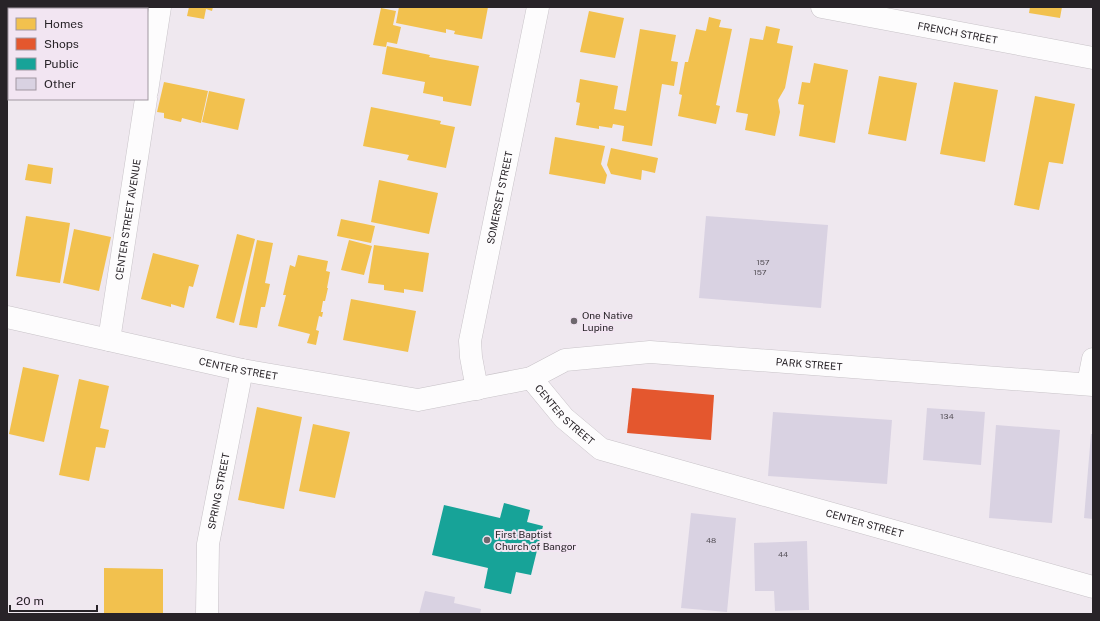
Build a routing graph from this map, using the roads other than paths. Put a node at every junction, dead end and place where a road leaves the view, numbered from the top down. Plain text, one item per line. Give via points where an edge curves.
1 (160, 7) edge
2 (538, 7) edge
3 (822, 7) edge
4 (1093, 58) edge
5 (148, 85) edge
6 (146, 100) edge
7 (7, 318) edge
8 (109, 340) junction
9 (1093, 360) edge
10 (242, 370) junction
11 (531, 378) junction
12 (1091, 384) edge
13 (477, 389) junction
14 (1093, 587) edge
15 (207, 614) edge

1 - 5 street
2 - 13 street, SOMERSET STREET via 470,341
3 - 4 street, FRENCH STREET
6 - 8 street, CENTER STREET AVENUE
7 - 8 street, CENTER STREET
8 - 10 street, CENTER STREET
9 - 12 street
10 - 13 street, CENTER STREET via 418,400
10 - 15 street, SPRING STREET via 208,544
11 - 12 street, PARK STREET via 565,360 650,352
11 - 13 street, CENTER STREET
11 - 14 street, CENTER STREET via 564,418 602,449

